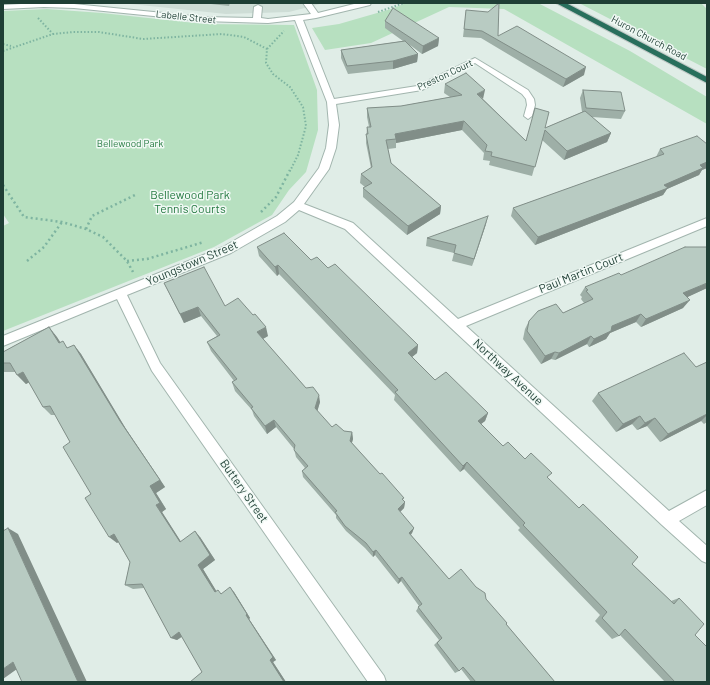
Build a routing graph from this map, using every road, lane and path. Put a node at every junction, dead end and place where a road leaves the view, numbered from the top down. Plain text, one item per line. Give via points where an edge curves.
1 (307, 3) edge
2 (367, 3) edge
3 (560, 3) edge
4 (44, 4) edge
5 (98, 5) edge
6 (3, 7) edge
7 (258, 7) dead end
8 (34, 13) dead end
9 (316, 16) junction
10 (298, 18) junction
11 (257, 21) junction
12 (288, 28) dead end
13 (53, 34) junction
14 (3, 44) edge
15 (12, 47) junction
16 (267, 49) junction
17 (3, 51) edge
18 (707, 80) edge
19 (331, 102) junction
20 (528, 116) dead end
21 (3, 185) edge
22 (138, 194) dead end
23 (298, 205) junction
24 (258, 215) dead end
25 (62, 222) junction
26 (707, 222) edge
27 (86, 229) junction
28 (209, 240) dead end
29 (27, 261) dead end
30 (127, 261) junction
31 (136, 277) dead end
32 (120, 293) junction
33 (456, 325) junction
34 (3, 341) edge
35 (707, 497) edge
36 (667, 520) junction
37 (707, 556) edge
38 (378, 682) edge

1 - 9 street
2 - 9 street, Labelle Street
3 - 18 highway, Huron Church Road
4 - 5 street, Labelle Street
4 - 6 street, Labelle Street
5 - 11 street, Labelle Street via 203,19
7 - 11 street
8 - 13 path
9 - 10 street, Labelle Street
10 - 11 street, Labelle Street
10 - 19 street, Youngstown Street
12 - 16 path
13 - 15 path
13 - 16 path via 99,32 143,39 222,34 244,37
14 - 15 path
15 - 17 path
16 - 24 path via 266,63 273,74 290,87 303,108 306,126 298,155 276,197
19 - 20 street, Preston Court via 419,88 475,60 525,92 531,105
19 - 23 street, Youngstown Street via 334,125 331,148 324,169
21 - 25 path via 24,217
22 - 27 path via 92,216
23 - 32 street, Youngstown Street via 281,219 227,250
23 - 33 street, Northway Avenue via 349,226
25 - 27 path
25 - 29 path via 44,247
26 - 33 street, Paul Martin Court
27 - 30 path via 104,237
28 - 30 path via 147,259
30 - 31 path
32 - 34 street, Youngstown Street
32 - 38 street, Buttery Street via 156,367
33 - 36 street, Northway Avenue
35 - 36 street
36 - 37 street, Northway Avenue

